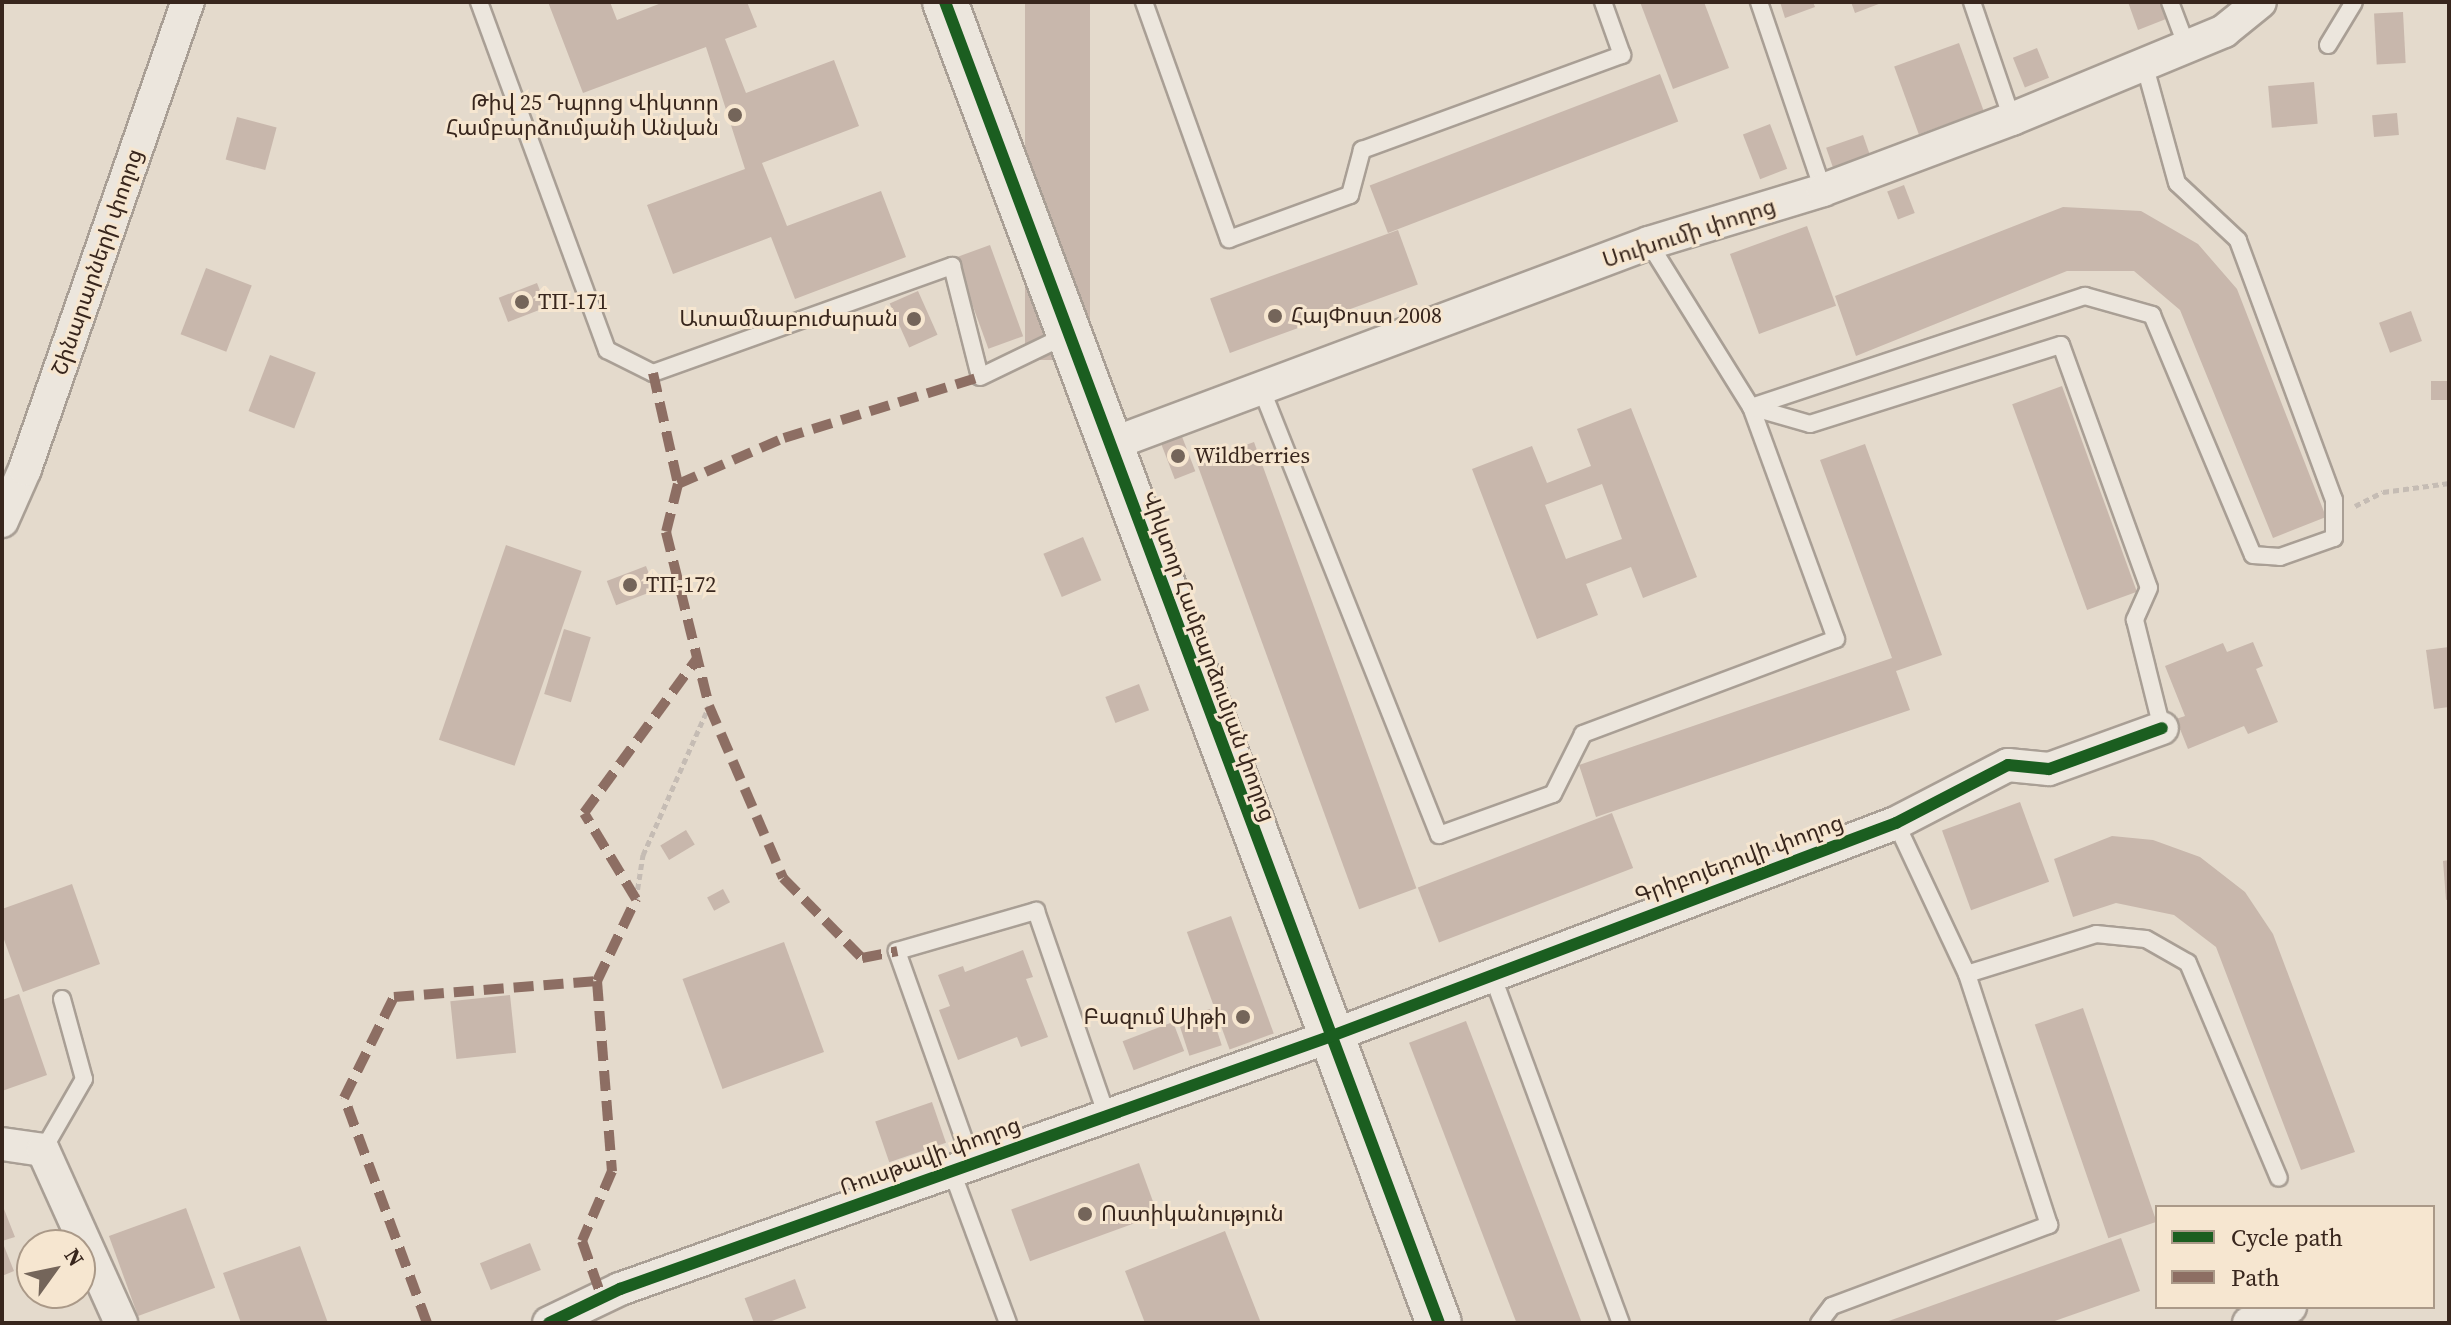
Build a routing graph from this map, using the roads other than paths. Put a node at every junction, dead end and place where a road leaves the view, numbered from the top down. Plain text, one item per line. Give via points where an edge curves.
1 (188, 2) edge
2 (479, 2) edge
3 (945, 2) edge
4 (1144, 2) edge
5 (1603, 2) edge
6 (1759, 2) edge
7 (1972, 2) edge
8 (2170, 2) edge
9 (2260, 2) edge
10 (2354, 2) edge
11 (2328, 45) dead end
12 (2187, 47) junction
13 (2145, 67) junction
14 (2012, 119) junction
15 (1823, 190) junction
16 (1649, 243) junction
17 (1068, 334) junction
18 (1261, 388) junction
19 (1751, 407) junction
20 (1109, 445) junction
21 (2, 521) edge
22 (2162, 728) joint
23 (1896, 823) junction
24 (1491, 972) junction
25 (1967, 974) junction
26 (62, 999) dead end
27 (1329, 1037) junction
28 (1106, 1113) junction
29 (2, 1144) edge
30 (43, 1150) junction
31 (961, 1166) junction
32 (2279, 1178) dead end
33 (2285, 1309) edge
34 (121, 1323) edge
35 (549, 1323) edge
36 (1008, 1323) edge
37 (1439, 1323) edge
38 (1621, 1323) edge
39 (1819, 1323) edge
40 (2249, 1323) edge

1 - 21 street, Շինարարների փողոց via 25,469
2 - 17 lane via 607,350 653,373 952,266 980,377
3 - 17 street, Վիկտոր Համբարձումյան փողոց
4 - 5 lane via 1229,239 1350,195 1362,150 1622,55
6 - 15 lane
7 - 14 lane
8 - 12 lane
9 - 12 street, Սուխումի փողոց via 2224,31
10 - 11 lane
12 - 13 street, Սուխումի փողոց
13 - 14 street, Սուխումի փողոց
13 - 19 lane via 2177,183 2238,240 2334,500 2334,538 2280,557 2253,555 2152,315 2085,296
14 - 15 street, Սուխումի փողոց
15 - 16 street, Սուխումի փողոց
16 - 18 street, Սուխումի փողոց
16 - 19 lane
17 - 20 street, Վիկտոր Համբարձումյան փողոց
18 - 19 lane via 1439,835 1553,794 1583,734 1836,639
18 - 20 street, Սուխումի փողոց
19 - 22 lane via 1810,424 2061,345 2149,588 2135,620
20 - 27 street, Վիկտոր Համբարձումյան փողոց
22 - 23 street, Գրիբոյեդովի փողոց via 2049,769 2008,765
23 - 24 street, Գրիբոյեդովի փողոց
23 - 25 lane
24 - 27 street, Գրիբոյեդովի փողոց
24 - 38 lane
25 - 32 lane via 2096,934 2146,939 2188,963
25 - 39 lane via 2049,1225 1832,1306
26 - 30 lane via 84,1079
27 - 28 street, Ռուսթավի փողոց
27 - 37 street, Վիկտոր Համբարձումյան փողոց
28 - 31 street, Ռուսթավի փողոց
28 - 31 lane via 1036,911 897,951
29 - 30 street
30 - 34 street
31 - 35 street, Ռուսթավի փողոց via 620,1289
31 - 36 lane
33 - 40 street

